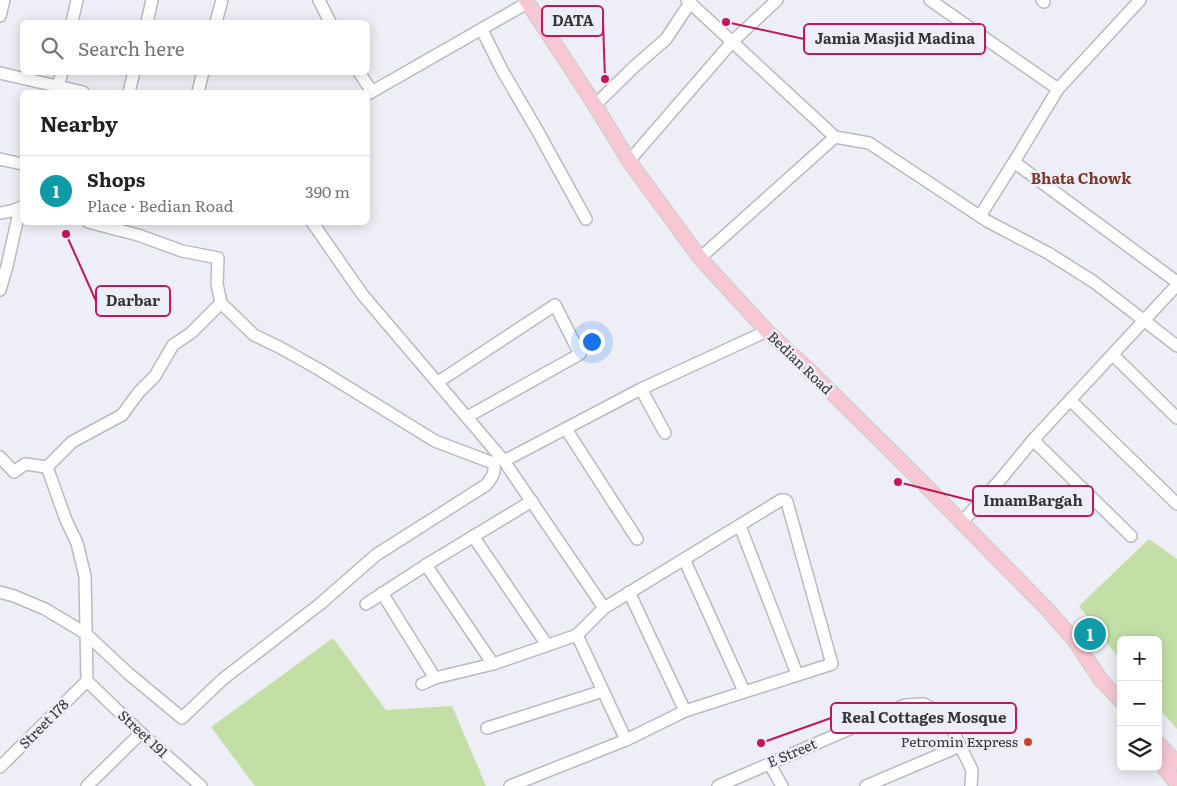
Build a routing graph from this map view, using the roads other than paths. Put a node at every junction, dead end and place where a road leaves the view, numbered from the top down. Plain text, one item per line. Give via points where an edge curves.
1 (4, 0) edge
2 (77, 0) edge
3 (152, 0) edge
4 (222, 0) edge
5 (318, 0) edge
6 (777, 0) edge
7 (930, 0) edge
8 (1140, 0) edge
9 (526, 1) edge
10 (689, 1) edge
11 (0, 16) edge
12 (72, 20) edge
13 (147, 20) edge
14 (217, 20) edge
15 (329, 20) edge
16 (482, 30) junction
17 (732, 42) junction
18 (0, 73) edge
19 (63, 75) edge
20 (133, 75) edge
21 (202, 75) edge
22 (361, 75) edge
23 (65, 89) edge
24 (1058, 89) junction
25 (130, 90) edge
26 (198, 90) edge
27 (368, 90) edge
28 (370, 93) edge
29 (595, 105) junction
30 (835, 137) junction
31 (0, 159) edge
32 (629, 161) junction
33 (1014, 162) junction
34 (20, 164) edge
35 (20, 208) edge
36 (0, 213) edge
37 (20, 215) edge
38 (980, 216) junction
39 (586, 219) dead end
40 (100, 225) edge
41 (314, 225) edge
42 (700, 258) junction
43 (1177, 283) edge
44 (0, 290) edge
45 (221, 304) junction
46 (1144, 321) junction
47 (767, 331) junction
48 (1177, 346) edge
49 (1113, 355) junction
50 (438, 382) junction
51 (641, 389) junction
52 (1070, 400) junction
53 (467, 417) junction
54 (1177, 418) edge
55 (566, 429) junction
56 (665, 433) dead end
57 (1033, 440) junction
58 (0, 458) edge
59 (504, 461) junction
60 (47, 467) junction
61 (532, 501) junction
62 (1177, 504) edge
63 (961, 523) junction
64 (740, 526) junction
65 (474, 536) junction
66 (1131, 536) dead end
67 (637, 540) dead end
68 (684, 559) junction
69 (426, 565) junction
70 (0, 592) edge
71 (629, 592) junction
72 (382, 594) junction
73 (366, 604) dead end
74 (604, 608) junction
75 (85, 633) junction
76 (577, 635) junction
77 (547, 645) junction
78 (493, 664) junction
79 (797, 674) junction
80 (435, 678) junction
81 (88, 681) junction
82 (422, 684) dead end
83 (603, 691) junction
84 (744, 691) junction
85 (1117, 697) edge
86 (685, 711) junction
87 (487, 728) dead end
88 (141, 732) junction
89 (626, 740) junction
90 (960, 746) junction
91 (1162, 747) edge
92 (1, 763) edge
93 (769, 763) junction
94 (1177, 763) edge
95 (1162, 765) edge
96 (1176, 784) edge
97 (198, 785) edge
98 (87, 786) edge
99 (510, 786) edge
100 (718, 786) edge
101 (782, 786) edge
102 (866, 786) edge
103 (971, 786) edge

1 - 11 street
2 - 12 street
3 - 13 street
4 - 14 street
5 - 15 street
6 - 17 street
7 - 24 street
8 - 24 street
9 - 16 street
9 - 29 main road, Bedian Road
10 - 17 street
10 - 29 street via 666,38
16 - 28 street
16 - 39 street
17 - 30 street
17 - 32 street
18 - 23 street
19 - 23 street
20 - 25 street
21 - 26 street
22 - 27 street
24 - 33 street
29 - 32 main road, Bedian Road
30 - 38 street via 869,143
30 - 42 street
31 - 34 street
32 - 42 main road, Bedian Road
33 - 38 street
33 - 43 street
35 - 36 street
37 - 44 street
38 - 46 street via 1094,282
40 - 45 street via 182,251 218,258 217,284
41 - 50 street via 362,294
42 - 47 main road, Bedian Road
43 - 46 street
45 - 60 street via 191,333 173,345 155,376 122,415 72,442
45 - 75 street via 254,335 320,370 435,440 492,463 492,478 376,556 223,679 182,718
46 - 48 street
46 - 49 street
47 - 51 street
47 - 63 main road, Bedian Road
49 - 52 street
49 - 54 street
50 - 53 street
50 - 53 street via 555,305 580,354
51 - 55 street
51 - 56 street
52 - 57 street
52 - 62 street
53 - 59 street
55 - 59 street
55 - 67 street
57 - 63 street
57 - 66 street
58 - 60 street via 14,472 25,464
59 - 61 street
60 - 75 street via 77,543 85,576
61 - 65 street
61 - 74 street
63 - 85 main road, Bedian Road via 1047,609
64 - 68 street
64 - 79 street
64 - 79 street via 781,500 787,502 832,662
65 - 69 street
65 - 77 street
68 - 71 street
68 - 84 street
69 - 72 street
69 - 78 street
70 - 75 street via 45,609
71 - 74 street
71 - 86 street
72 - 73 street
72 - 80 street
74 - 76 street
75 - 81 street
76 - 77 street
76 - 83 street
77 - 78 street
78 - 80 street
79 - 84 street
80 - 82 street
81 - 88 street, Street 191
81 - 92 street, Street 178
83 - 87 street
83 - 89 street
84 - 86 street
86 - 89 street
88 - 97 street, Street 191
88 - 98 street
89 - 99 street
90 - 93 street, E Street via 938,712 924,704 905,705
90 - 102 street
90 - 103 street via 972,770
91 - 94 main road
93 - 100 street, E Street
93 - 101 street
95 - 96 main road

